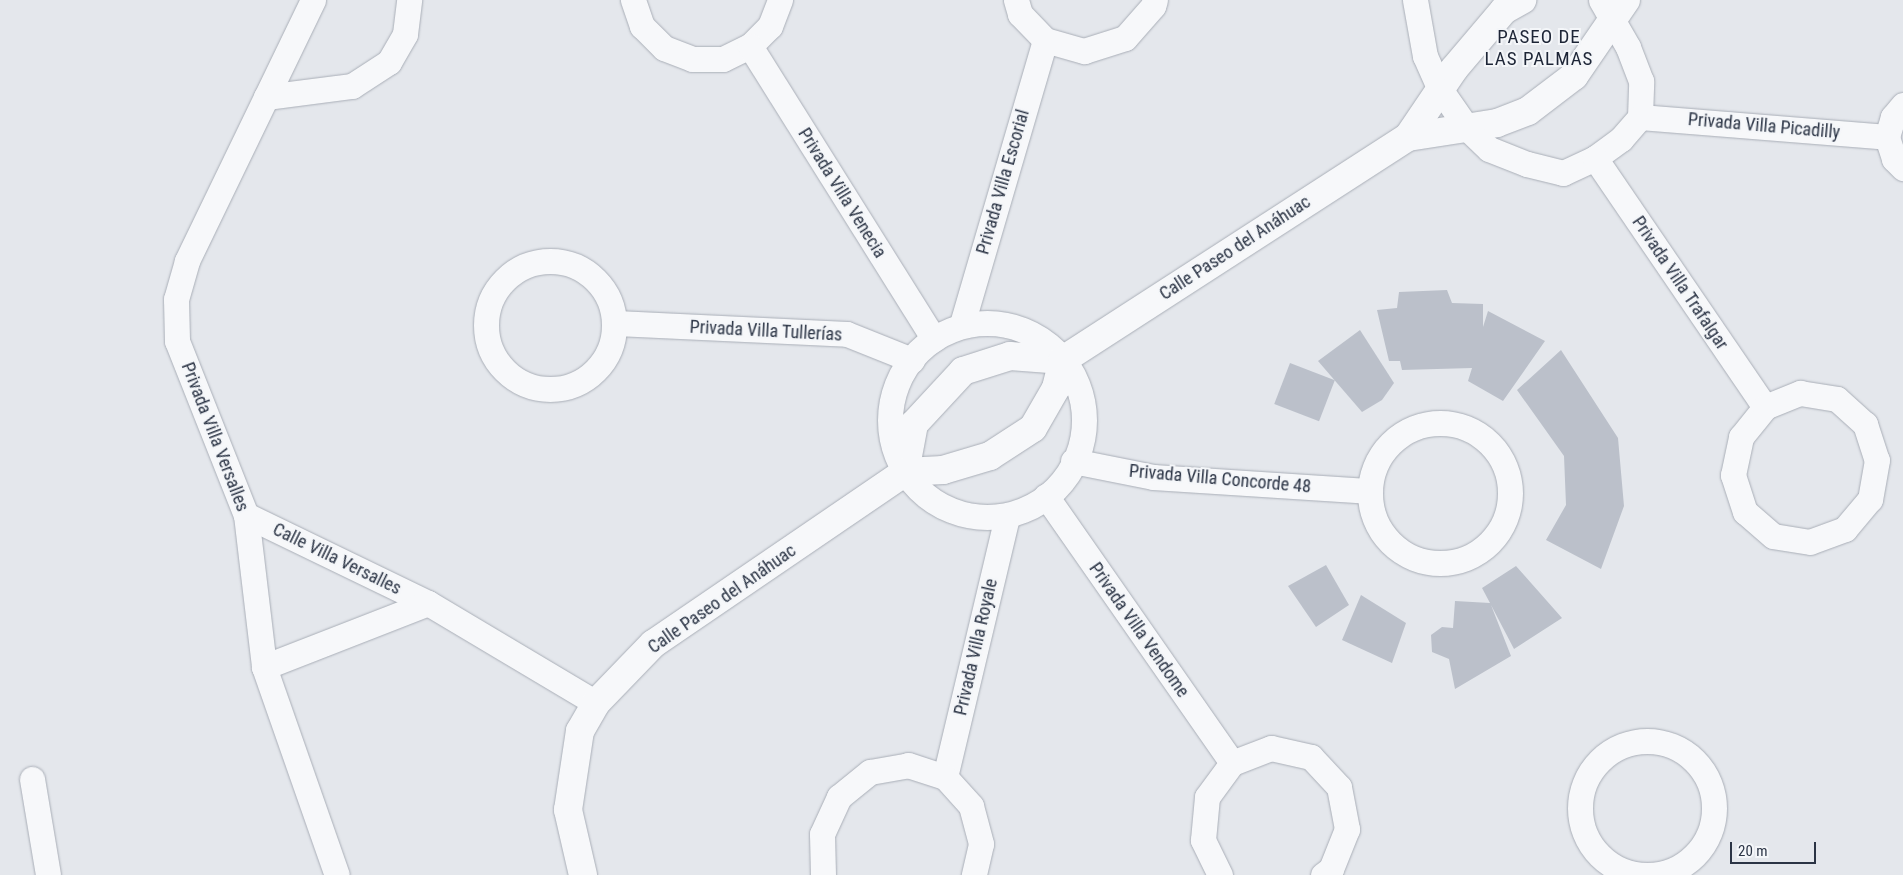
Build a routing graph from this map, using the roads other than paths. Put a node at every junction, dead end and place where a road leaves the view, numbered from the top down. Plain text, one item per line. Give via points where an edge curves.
1 (313, 0) edge
2 (409, 0) edge
3 (633, 0) edge
4 (780, 0) edge
5 (1016, 0) edge
6 (1154, 0) edge
7 (1415, 0) edge
8 (1522, 0) edge
9 (1613, 7) edge
10 (1045, 40) junction
11 (750, 46) junction
12 (1440, 89) junction
13 (266, 97) junction
14 (1903, 105) edge
15 (1640, 117) junction
16 (1467, 128) junction
17 (1408, 137) junction
18 (1887, 137) junction
19 (1596, 158) junction
20 (1903, 168) edge
21 (616, 322) junction
22 (962, 324) junction
23 (934, 338) junction
24 (912, 360) junction
25 (1063, 360) junction
26 (1765, 407) junction
27 (1072, 461) junction
28 (904, 472) junction
29 (1368, 491) junction
30 (1046, 496) junction
31 (246, 515) junction
32 (1007, 516) junction
33 (428, 603) junction
34 (264, 667) junction
35 (596, 703) junction
36 (1232, 763) junction
37 (945, 777) junction
38 (32, 780) dead end
39 (1685, 870) edge
40 (48, 875) edge
41 (337, 875) edge
42 (583, 875) edge
43 (823, 875) edge
44 (974, 875) edge
45 (1220, 875) edge
46 (1323, 875) edge

1 - 13 street, Privada Villa Versalles
2 - 13 street via 405,34 389,62 352,86
3 - 11 street via 642,26 664,48 692,59 723,59
4 - 11 street via 770,26
5 - 10 street via 1020,14
6 - 10 street via 1153,6 1124,38 1084,51
7 - 12 street via 1425,56
8 - 12 street via 1504,10
9 - 15 street via 1641,81
9 - 16 street via 1574,76 1528,111 1497,123
10 - 22 street, Privada Villa Escorial
11 - 23 street, Privada Villa Venecia
12 - 16 street
12 - 17 street
13 - 31 street, Privada Villa Versalles via 187,261 176,299 178,340
14 - 18 street via 1893,117
15 - 18 street, Privada Villa Picadilly
15 - 19 street via 1621,139
16 - 17 street
16 - 19 street via 1488,148 1527,164 1563,173
17 - 25 street, Calle Paseo del Anáhuac
18 - 20 street via 1894,160
19 - 26 street, Privada Villa Trafalgar
21 - 21 street via 606,290 581,267 547,259 515,269 497,288 492,294 484,327 494,360 519,383 553,390 585,380 603,362 608,356
21 - 24 street, Privada Villa Tullerías via 848,334
22 - 23 street
22 - 25 street via 987,320 1014,323 1037,333
23 - 24 street
24 - 28 street via 896,392 892,428
25 - 27 street via 1074,374 1082,402 1082,432
25 - 28 street via 1056,388 1033,428 990,456 943,470
25 - 28 street via 1010,356 963,371 914,424
26 - 26 street via 1741,437 1733,475 1745,512 1773,536 1810,542 1845,529 1870,499 1877,460 1865,424 1837,399 1800,393
27 - 29 street, Privada Villa Concorde 48 via 1153,477
27 - 30 street
28 - 32 street via 917,490 943,510 974,519
28 - 35 street, Calle Paseo del Anáhuac via 653,644
29 - 29 street via 1381,534 1416,561 1434,562 1461,562 1497,538 1513,496 1500,454 1465,426 1420,424 1384,449
30 - 32 street
30 - 36 street, Privada Villa Vendome
31 - 33 street, Calle Villa Versalles
31 - 34 street, Privada Villa Versalles
32 - 37 street, Privada Villa Royale
33 - 34 street, Calle Villa Versalles
33 - 35 street, Calle Villa Versalles
34 - 41 street, Privada Villa Versalles
35 - 42 street, Calle Paseo del Anáhuac via 580,731 568,810
36 - 45 street via 1206,797 1203,840
36 - 46 street via 1271,748 1311,757 1339,787 1347,829 1331,869
37 - 43 street via 908,765 870,772 839,797 822,834
37 - 44 street via 970,806 981,844
38 - 40 street
39 - 39 street via 1703,846 1714,821 1713,792 1700,767 1679,748 1652,740 1624,744 1600,758 1584,781 1579,809 1585,836 1602,859 1627,872 1655,875

